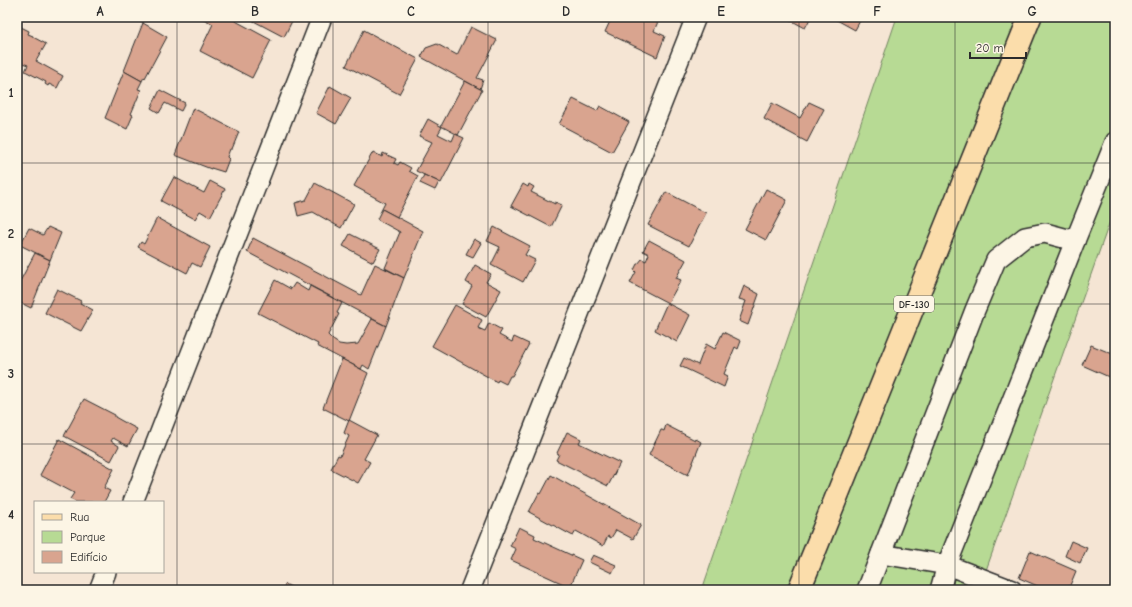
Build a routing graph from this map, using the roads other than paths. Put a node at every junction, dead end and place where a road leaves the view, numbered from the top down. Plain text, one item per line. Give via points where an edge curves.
1 (322, 17) edge
2 (696, 17) edge
3 (1030, 17) edge
4 (1115, 142) edge
5 (1075, 241) junction
6 (133, 501) edge
7 (881, 554) junction
8 (947, 565) junction
9 (106, 573) edge
10 (99, 590) edge
11 (470, 590) edge
12 (799, 590) edge
13 (867, 590) edge
14 (940, 590) edge
15 (1012, 590) edge

1 - 6 street
2 - 11 street
3 - 12 main road, DF-130
4 - 5 street
5 - 7 street via 1045,233 1025,237 996,260
5 - 8 street
7 - 8 street
7 - 13 street
8 - 14 street
8 - 15 street
9 - 10 street

